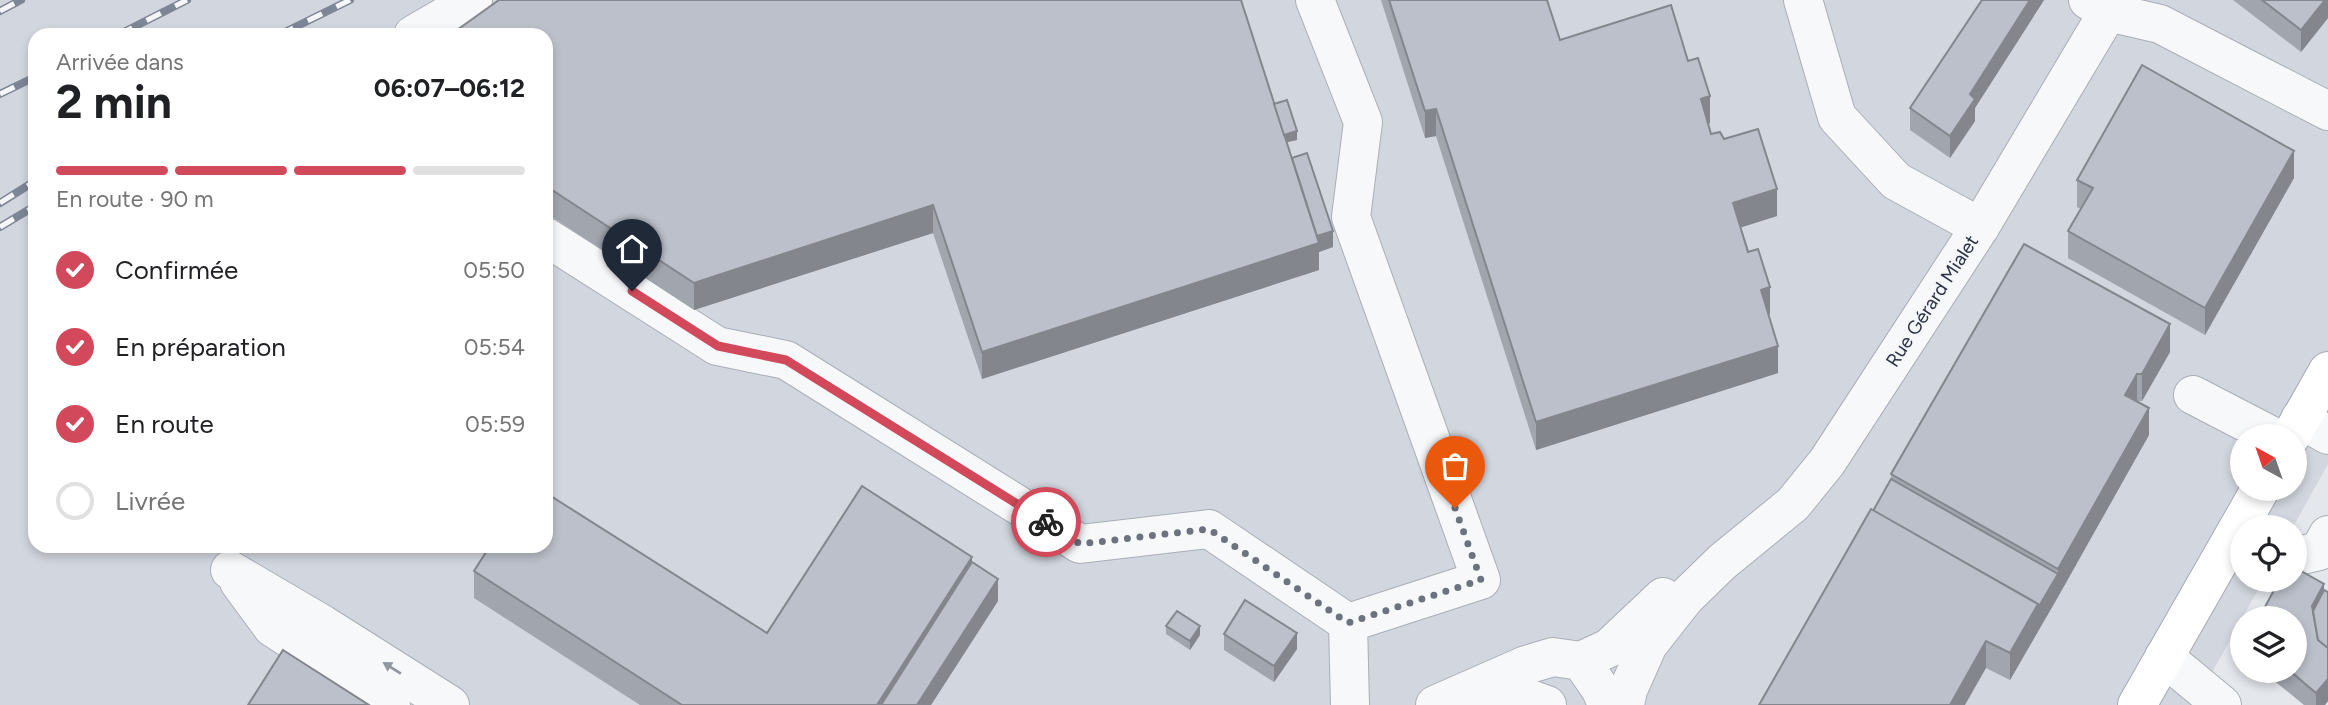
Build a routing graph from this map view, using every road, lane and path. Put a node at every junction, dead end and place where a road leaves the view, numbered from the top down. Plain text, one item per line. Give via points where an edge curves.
1 (473, 0) edge
2 (1315, 0) edge
3 (1803, 0) edge
4 (2098, 6) edge
5 (425, 28) edge
6 (2328, 111) edge
7 (1980, 227) junction
8 (553, 241) edge
9 (2328, 371) edge
10 (2193, 395) dead end
11 (2278, 424) edge
12 (2302, 424) edge
13 (2328, 535) edge
14 (2230, 547) edge
15 (2307, 554) edge
16 (1722, 562) junction
17 (1348, 623) junction
18 (262, 644) dead end
19 (308, 646) junction
20 (1595, 654) junction
21 (2164, 657) junction
22 (1533, 689) edge
23 (1450, 698) edge
24 (358, 705) edge
25 (391, 705) edge
26 (450, 705) edge
27 (1350, 705) edge
28 (1607, 705) edge
29 (1625, 705) edge
30 (2137, 705) edge
31 (2222, 705) edge

1 - 5 street
2 - 17 street via 1363,122 1351,217 1481,580
3 - 7 street via 1837,117 1896,181
4 - 6 street via 2160,24
4 - 7 street, Rue Gérard Mialet
7 - 16 street, Rue Gérard Mialet via 1827,462 1793,504
8 - 17 street via 718,346 786,360 1080,544 1209,529
9 - 12 main road
10 - 11 street
13 - 15 street via 2319,551
14 - 21 main road
16 - 20 street, Rue Gérard Mialet via 1666,594
16 - 29 street, Rue Gérard Mialet via 1685,598 1648,645
17 - 27 street
18 - 19 street
19 - 24 street
19 - 25 street
26 -> 19 street
20 - 22 street via 1553,657
20 - 28 street
21 - 30 main road
21 - 31 street
22 - 23 street

